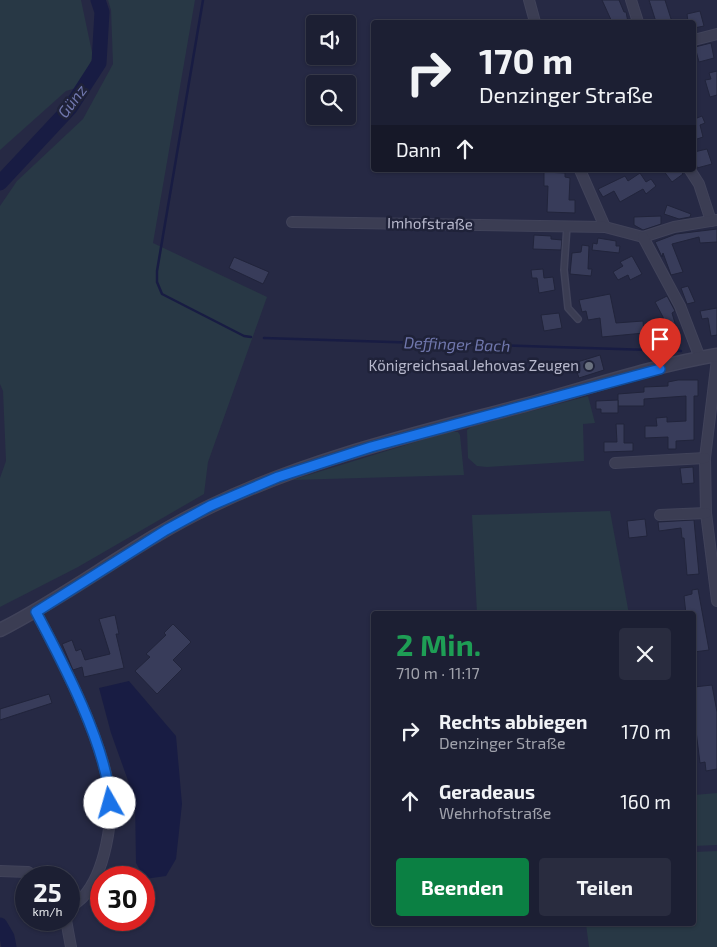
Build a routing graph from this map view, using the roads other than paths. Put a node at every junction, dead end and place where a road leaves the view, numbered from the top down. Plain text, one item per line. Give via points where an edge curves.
1 (529, 0) edge
2 (631, 0) edge
3 (534, 20) edge
4 (637, 20) edge
5 (717, 35) edge
6 (696, 40) edge
7 (581, 172) edge
8 (691, 172) edge
9 (714, 221) edge
10 (292, 222) dead end
11 (566, 226) junction
12 (605, 226) junction
13 (643, 237) junction
14 (578, 319) dead end
15 (717, 357) edge
16 (700, 358) junction
17 (705, 458) junction
18 (615, 462) dead end
19 (706, 513) junction
20 (660, 515) dead end
21 (717, 601) edge
22 (36, 612) junction
23 (0, 630) edge
24 (0, 871) edge
25 (15, 872) edge
26 (80, 897) edge
27 (68, 931) edge
28 (71, 947) edge

1 - 3 street
2 - 4 street
5 - 6 street
7 - 12 street
8 - 9 street
9 - 13 street via 674,227
10 - 11 street, Imhofstraße
11 - 12 street, Imhofstraße
11 - 14 lane via 564,270 568,308
12 - 13 street, Imhofstraße
13 - 16 street via 680,306
15 - 16 street
15 - 17 street
16 - 22 street via 371,447 278,477 210,506
17 - 18 street
17 - 19 street
19 - 20 street
19 - 21 street
22 - 23 street
22 - 26 street via 89,726 109,789 110,817 105,849 88,889
24 - 25 street
27 - 28 street

